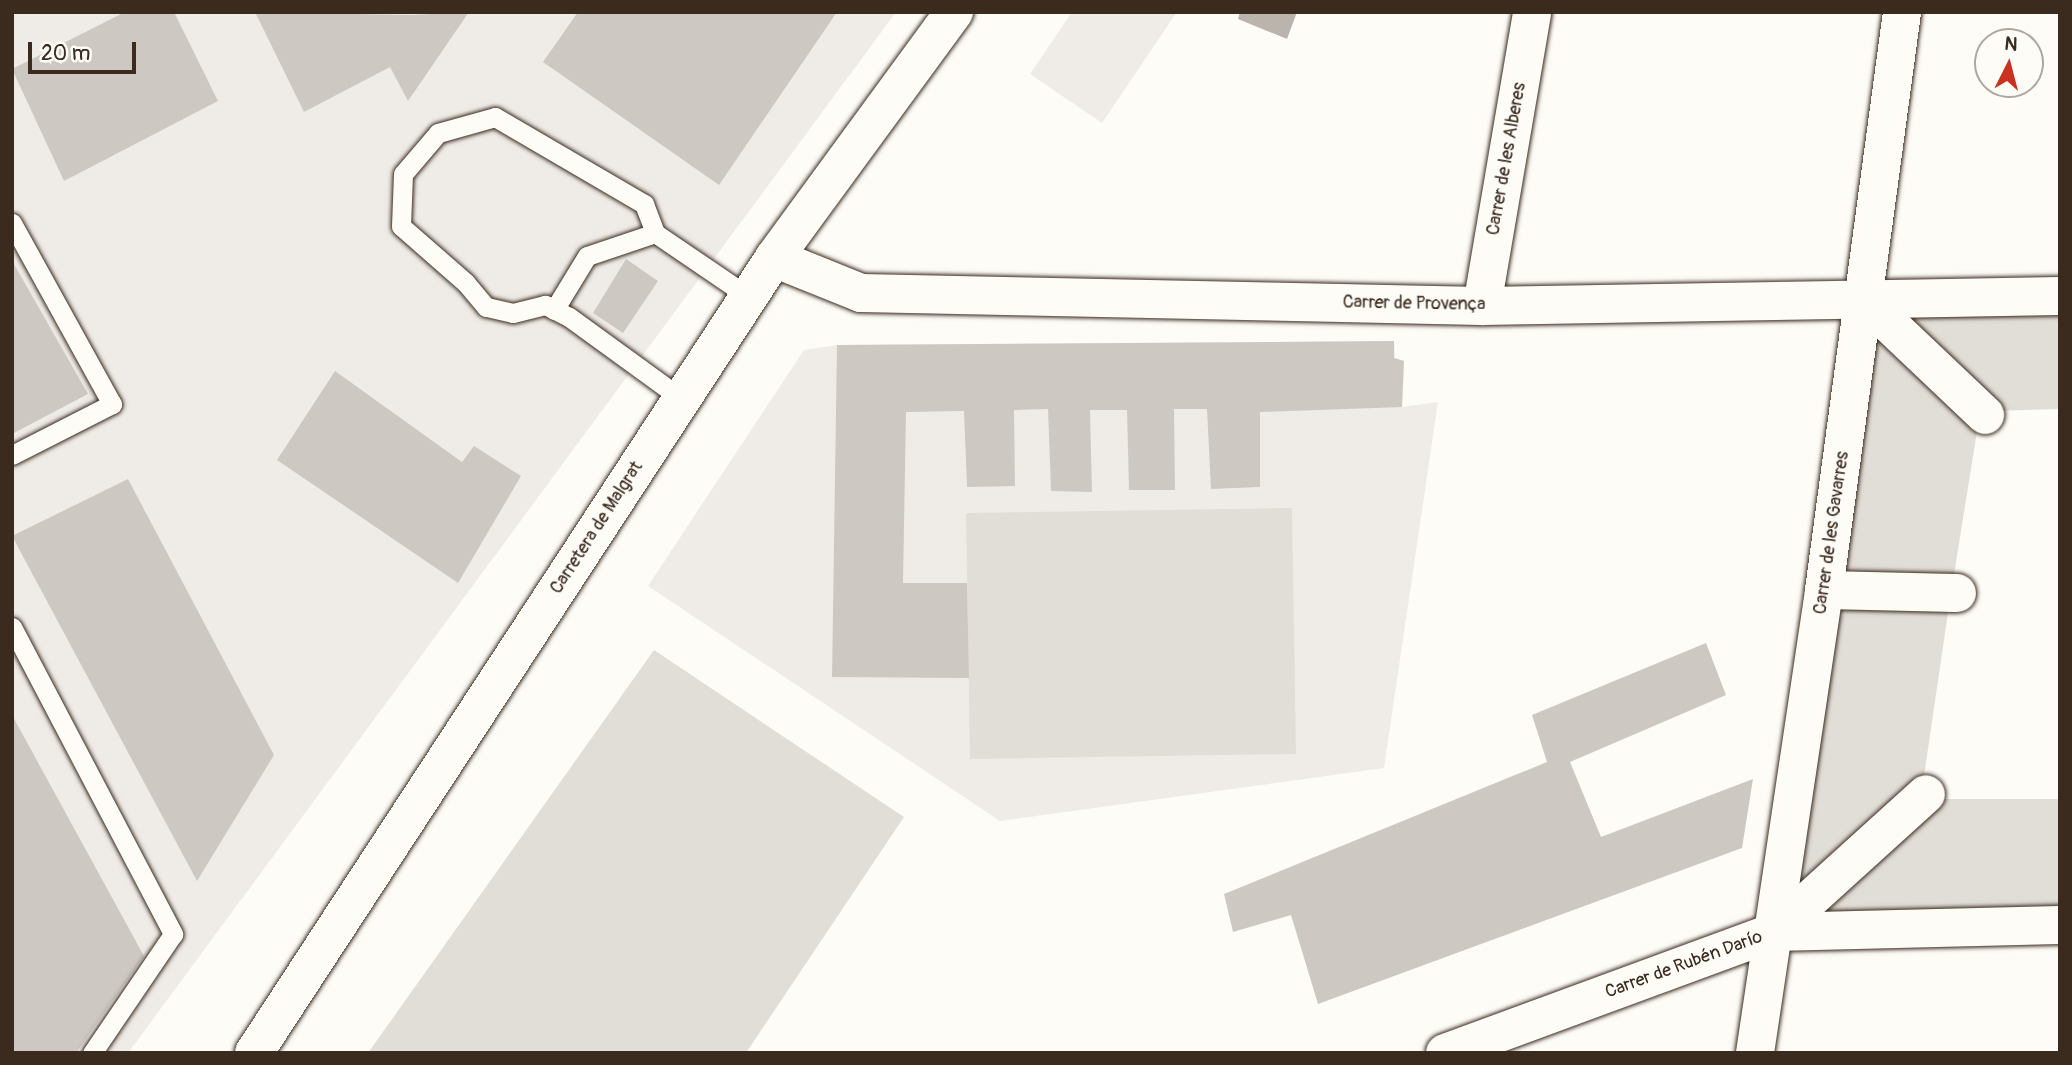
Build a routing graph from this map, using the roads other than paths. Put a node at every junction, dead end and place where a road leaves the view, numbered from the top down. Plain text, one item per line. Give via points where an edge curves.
1 (954, 12) edge
2 (1532, 12) edge
3 (1902, 12) edge
4 (12, 223) edge
5 (655, 233) junction
6 (774, 258) junction
7 (2060, 296) edge
8 (749, 297) junction
9 (1864, 300) junction
10 (1482, 306) junction
11 (554, 310) junction
12 (682, 399) junction
13 (1985, 415) dead end
14 (12, 456) edge
15 (1824, 590) junction
16 (1957, 593) dead end
17 (12, 628) edge
18 (1926, 794) dead end
19 (2060, 925) edge
20 (1774, 932) junction
21 (92, 1053) edge
22 (254, 1053) edge
23 (1444, 1053) edge
24 (1755, 1053) edge

1 - 6 street, Carretera de Malgrat
2 - 10 street, Carrer de les Alberes
3 - 9 street, Carrer de les Gavarres
4 - 14 lane via 112,404
5 - 8 lane
5 - 11 lane via 587,256
5 - 11 lane via 644,204 495,117 438,133 403,174 401,226 466,283 486,307 513,313 545,305
6 - 8 street, Carretera de Malgrat
6 - 10 street, Carrer de Provença via 861,293
7 - 9 street, Carrer de Provença
8 - 12 street, Carretera de Malgrat
9 - 10 street, Carrer de Provença
9 - 13 street
9 - 15 street, Carrer de les Gavarres
11 - 12 lane
12 - 22 street, Carretera de Malgrat
15 - 16 street
15 - 20 street, Carrer de les Gavarres
17 - 21 lane via 173,934
18 - 20 street
19 - 20 street, Carrer de Rubén Darío
20 - 23 street, Carrer de Rubén Darío
20 - 24 street, Carrer de les Gavarres

